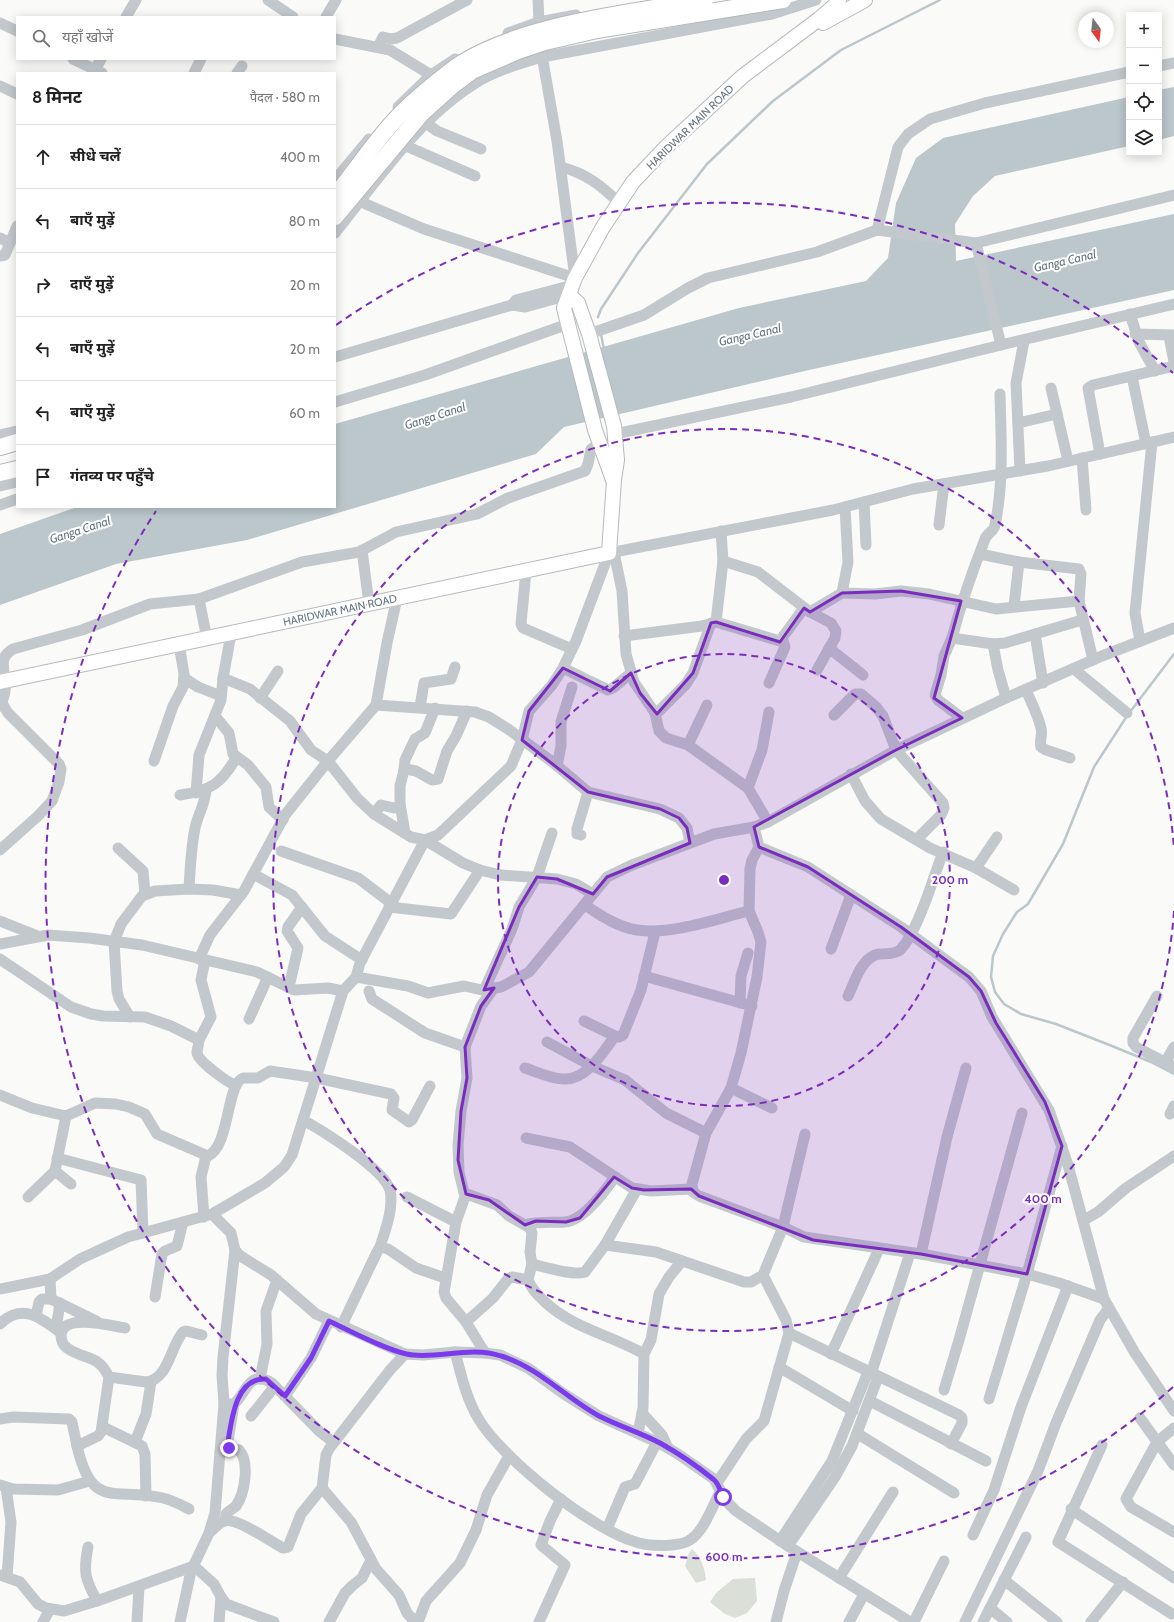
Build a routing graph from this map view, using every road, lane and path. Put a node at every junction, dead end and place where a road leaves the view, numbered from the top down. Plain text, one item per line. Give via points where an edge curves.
1 (136, 0) edge
2 (336, 0) edge
3 (467, 0) edge
4 (538, 0) edge
5 (659, 0) edge
6 (705, 0) edge
7 (784, 0) edge
8 (816, 0) edge
9 (839, 0) edge
10 (865, 0) edge
11 (271, 1) edge
12 (127, 16) edge
13 (292, 16) edge
14 (327, 16) edge
15 (539, 22) junction
16 (0, 23) edge
17 (16, 31) edge
18 (795, 38) junction
19 (336, 39) edge
20 (378, 47) junction
21 (542, 57) junction
22 (75, 60) edge
23 (101, 60) edge
24 (200, 60) edge
25 (1174, 63) edge
26 (1162, 65) edge
27 (98, 71) edge
28 (194, 72) edge
29 (1126, 73) edge
30 (431, 75) junction
31 (0, 86) edge
32 (16, 94) edge
33 (426, 123) junction
34 (406, 146) junction
35 (481, 149) dead end
36 (560, 167) junction
37 (475, 176) dead end
38 (336, 179) edge
39 (336, 190) edge
40 (336, 195) edge
41 (1174, 195) edge
42 (360, 202) junction
43 (619, 203) junction
44 (336, 216) edge
45 (16, 227) edge
46 (882, 230) junction
47 (336, 232) edge
48 (5, 240) edge
49 (978, 248) junction
50 (0, 256) edge
51 (572, 286) junction
52 (1174, 304) edge
53 (1130, 314) junction
54 (568, 324) junction
55 (1135, 334) junction
56 (1171, 335) edge
57 (590, 336) junction
58 (999, 340) junction
59 (1024, 341) junction
60 (336, 357) edge
61 (1174, 362) edge
62 (1174, 366) edge
63 (1155, 371) junction
64 (1132, 376) junction
65 (1051, 388) dead end
66 (1000, 394) dead end
67 (336, 402) edge
68 (1057, 414) junction
69 (1018, 423) junction
70 (614, 430) junction
71 (16, 431) edge
72 (0, 435) edge
73 (597, 436) junction
74 (1174, 437) edge
75 (16, 442) edge
76 (1149, 443) junction
77 (0, 446) edge
78 (16, 452) edge
79 (1100, 454) junction
80 (0, 456) edge
81 (1082, 458) junction
82 (1068, 461) junction
83 (16, 468) edge
84 (1020, 471) junction
85 (0, 473) edge
86 (1001, 474) junction
87 (614, 480) junction
88 (16, 482) edge
89 (944, 484) junction
90 (0, 486) edge
91 (16, 499) edge
92 (864, 502) junction
93 (0, 505) edge
94 (845, 507) junction
95 (1086, 510) dead end
96 (940, 525) dead end
97 (721, 531) junction
98 (866, 545) dead end
99 (362, 550) junction
100 (611, 553) junction
101 (980, 554) junction
102 (724, 561) junction
103 (1019, 562) junction
104 (526, 570) junction
105 (842, 593) junction
106 (397, 598) junction
107 (199, 599) junction
108 (961, 601) junction
109 (1079, 601) junction
110 (369, 604) junction
111 (1014, 606) junction
112 (807, 610) junction
113 (1082, 620) junction
114 (713, 622) junction
115 (1174, 628) edge
116 (231, 634) junction
117 (1035, 634) junction
118 (624, 636) junction
119 (952, 638) junction
120 (207, 639) junction
121 (1140, 641) junction
122 (783, 642) junction
123 (179, 644) junction
124 (993, 644) junction
125 (829, 648) junction
126 (572, 649) junction
127 (1094, 660) junction
128 (456, 667) dead end
129 (564, 668) junction
130 (1074, 669) junction
131 (817, 670) dead end
132 (278, 671) dead end
133 (631, 673) junction
134 (863, 675) dead end
135 (184, 678) junction
136 (223, 678) junction
137 (3, 681) edge
138 (769, 683) dead end
139 (1043, 683) junction
140 (572, 687) dead end
141 (1026, 690) junction
142 (222, 696) junction
143 (260, 698) junction
144 (1006, 698) junction
145 (1, 705) edge
146 (376, 705) junction
147 (707, 705) dead end
148 (420, 707) junction
149 (435, 708) junction
150 (467, 711) junction
151 (769, 712) dead end
152 (1127, 713) dead end
153 (656, 714) junction
154 (834, 715) dead end
155 (215, 716) junction
156 (962, 718) junction
157 (522, 740) junction
158 (688, 745) junction
159 (896, 750) junction
160 (236, 758) junction
161 (1070, 758) dead end
162 (154, 761) dead end
163 (328, 761) junction
164 (557, 766) junction
165 (404, 770) junction
166 (851, 774) junction
167 (748, 788) junction
168 (201, 791) junction
169 (588, 792) junction
170 (180, 795) dead end
171 (400, 804) junction
172 (374, 814) junction
173 (282, 820) junction
174 (768, 822) junction
175 (754, 827) junction
176 (405, 833) junction
177 (552, 833) dead end
178 (581, 835) dead end
179 (997, 837) dead end
180 (917, 839) junction
181 (425, 840) junction
182 (690, 843) junction
183 (759, 847) junction
184 (118, 848) dead end
185 (0, 850) edge
186 (281, 851) dead end
187 (943, 852) junction
188 (976, 868) junction
189 (480, 870) junction
190 (253, 874) junction
191 (537, 877) junction
192 (189, 889) junction
193 (1014, 890) dead end
194 (145, 894) junction
195 (594, 894) junction
196 (241, 895) junction
197 (851, 895) junction
198 (390, 905) junction
199 (585, 905) junction
200 (302, 907) junction
201 (749, 911) junction
202 (0, 921) edge
203 (655, 932) junction
204 (910, 934) junction
205 (38, 936) junction
206 (114, 942) junction
207 (0, 944) edge
208 (831, 949) dead end
209 (748, 953) dead end
210 (0, 959) edge
211 (202, 960) junction
212 (362, 960) junction
213 (644, 976) junction
214 (268, 977) junction
215 (356, 977) junction
216 (288, 987) junction
217 (489, 989) junction
218 (343, 991) junction
219 (369, 991) dead end
220 (848, 996) dead end
221 (1157, 996) dead end
222 (740, 1003) junction
223 (752, 1006) junction
224 (130, 1017) junction
225 (249, 1019) dead end
226 (584, 1021) dead end
227 (615, 1036) junction
228 (199, 1040) junction
229 (547, 1042) dead end
230 (465, 1047) junction
231 (1174, 1047) edge
232 (1169, 1065) edge
233 (592, 1066) junction
234 (525, 1068) dead end
235 (966, 1068) dead end
236 (317, 1078) junction
237 (235, 1085) junction
238 (430, 1086) dead end
239 (731, 1088) junction
240 (0, 1096) edge
241 (772, 1108) dead end
242 (1022, 1113) dead end
243 (66, 1116) junction
244 (303, 1120) junction
245 (706, 1133) junction
246 (805, 1134) dead end
247 (526, 1138) dead end
248 (1062, 1146) junction
249 (206, 1156) junction
250 (1174, 1156) edge
251 (57, 1158) junction
252 (54, 1171) junction
253 (615, 1177) junction
254 (72, 1184) dead end
255 (637, 1189) junction
256 (692, 1189) junction
257 (466, 1194) junction
258 (28, 1197) dead end
259 (407, 1197) dead end
260 (208, 1215) junction
261 (1084, 1220) junction
262 (183, 1222) junction
263 (456, 1222) junction
264 (525, 1224) junction
265 (783, 1227) junction
266 (143, 1233) junction
267 (605, 1246) junction
268 (380, 1247) junction
269 (879, 1249) junction
270 (236, 1250) junction
271 (916, 1254) junction
272 (682, 1260) junction
273 (532, 1264) junction
274 (980, 1266) junction
275 (1027, 1274) junction
276 (763, 1275) junction
277 (445, 1278) junction
278 (50, 1280) junction
279 (277, 1280) junction
280 (528, 1280) junction
281 (1068, 1286) junction
282 (0, 1288) edge
283 (155, 1297) dead end
284 (55, 1301) junction
285 (1106, 1304) junction
286 (36, 1316) junction
287 (86, 1319) junction
288 (329, 1321) junction
289 (466, 1322) junction
290 (0, 1324) edge
291 (341, 1326) junction
292 (125, 1328) dead end
293 (58, 1331) junction
294 (789, 1333) junction
295 (202, 1335) dead end
296 (454, 1352) junction
297 (485, 1353) junction
298 (405, 1354) junction
299 (644, 1354) junction
300 (831, 1354) junction
301 (778, 1367) junction
302 (873, 1375) junction
303 (109, 1377) junction
304 (260, 1379) junction
305 (151, 1382) junction
306 (275, 1386) junction
307 (944, 1390) dead end
308 (285, 1396) junction
309 (989, 1399) dead end
310 (870, 1401) junction
311 (229, 1404) junction
312 (853, 1411) junction
313 (1174, 1411) edge
314 (642, 1413) junction
315 (251, 1416) dead end
316 (1140, 1418) dead end
317 (0, 1419) edge
318 (103, 1427) junction
319 (1174, 1428) edge
320 (638, 1433) junction
321 (858, 1434) junction
322 (135, 1442) junction
323 (333, 1442) junction
324 (657, 1442) junction
325 (1157, 1442) junction
326 (951, 1444) junction
327 (1102, 1445) dead end
328 (77, 1446) junction
329 (668, 1448) junction
330 (224, 1450) junction
331 (509, 1456) junction
332 (986, 1461) dead end
333 (1174, 1465) edge
334 (90, 1481) junction
335 (3, 1486) edge
336 (718, 1487) junction
337 (322, 1488) junction
338 (893, 1492) dead end
339 (954, 1493) dead end
340 (146, 1496) junction
341 (561, 1499) junction
342 (189, 1508) dead end
343 (1071, 1509) junction
344 (225, 1521) junction
345 (607, 1529) junction
346 (1174, 1532) edge
347 (209, 1533) junction
348 (973, 1535) dead end
349 (1026, 1537) dead end
350 (88, 1547) dead end
351 (788, 1547) junction
352 (371, 1560) junction
353 (944, 1561) dead end
354 (194, 1566) junction
355 (4, 1576) edge
356 (839, 1578) junction
357 (1174, 1578) edge
358 (1004, 1580) junction
359 (1123, 1582) junction
360 (139, 1586) junction
361 (864, 1594) junction
362 (221, 1597) junction
363 (97, 1601) junction
364 (990, 1608) junction
365 (50, 1609) junction
366 (1172, 1616) edge
367 (44, 1622) edge
368 (137, 1622) edge
369 (180, 1622) edge
370 (219, 1622) edge
371 (274, 1622) edge
372 (329, 1622) edge
373 (416, 1622) edge
374 (539, 1622) edge
375 (776, 1622) edge
376 (849, 1622) edge
377 (910, 1622) edge
378 (914, 1622) edge
379 (965, 1622) edge
380 (983, 1622) edge
381 (1007, 1622) edge
382 (1057, 1622) edge
383 (1091, 1622) edge

1 - 12 street
2 - 14 street
3 - 20 street via 398,38 383,37
4 - 15 street
5 - 15 street
6 - 40 highway, bridge via 547,30 505,43 463,62 411,104
7 - 44 highway, bridge via 597,30 525,49 472,71 421,114
8 - 21 street via 772,14
9 - 18 main road, HARIDWAR MAIN ROAD
10 - 18 main road, HARIDWAR MAIN ROAD
11 - 13 street
15 - 21 street
15 - 30 street via 476,47
16 - 17 street
18 - 43 main road, HARIDWAR MAIN ROAD via 743,76 665,148
19 - 20 street
20 - 30 street via 390,50
21 - 33 street via 511,66 475,83 443,105
21 - 36 street
22 - 27 street
23 - 27 street
24 - 28 street
25 - 26 street
29 - 46 street via 985,103 930,119 908,134 898,147
30 - 38 street via 406,98
31 - 32 street
33 - 34 street
33 - 35 street via 437,132
34 - 37 street
34 - 42 street
36 - 43 street via 594,180
36 - 51 street
39 - 42 street
41 - 49 street
42 - 47 street
42 - 51 street
43 - 51 main road, HARIDWAR MAIN ROAD via 602,227
45 - 48 street
46 - 49 street via 964,242
46 - 57 street via 817,252 708,278 644,316
48 - 50 street via 6,255
49 - 58 street
51 - 54 main road, HARIDWAR MAIN ROAD via 564,308
51 - 57 main road, HARIDWAR MAIN ROAD
51 - 60 street via 516,300 512,305
52 - 53 street
53 - 55 street
53 - 59 street
54 - 67 street via 425,375
54 - 73 main road, HARIDWAR MAIN ROAD
55 - 56 street
55 - 63 street
56 - 61 street
57 - 70 main road, HARIDWAR MAIN ROAD
58 - 59 street
58 - 70 street via 791,397
59 - 69 street via 1016,383
62 - 63 street
63 - 64 street
64 - 76 street
64 - 79 street via 1088,388
65 - 68 street
66 - 86 street
68 - 69 street
68 - 82 street
69 - 84 street
70 - 87 main road, HARIDWAR MAIN ROAD via 617,460
71 - 72 street
73 - 87 main road, HARIDWAR MAIN ROAD
73 - 99 street via 587,468 576,475 508,498 477,514 396,532
74 - 76 street
75 - 77 highway
76 - 79 street
76 - 121 street via 1136,613
78 - 80 highway
79 - 81 street
81 - 82 street
81 - 95 street
82 - 84 street
83 - 85 highway
84 - 86 street
86 - 89 street
86 - 101 street via 995,527 987,535
87 - 100 main road, HARIDWAR MAIN ROAD
88 - 90 street
89 - 92 street
89 - 96 street
91 - 93 street
92 - 94 street
92 - 98 street
94 - 97 street
94 - 105 street via 848,562
97 - 100 street
97 - 102 street
99 - 107 street via 347,556 302,562
99 - 110 street
100 - 104 main road, HARIDWAR MAIN ROAD
100 - 118 street via 622,591
100 - 126 street
101 - 103 street
101 - 108 street
102 - 112 street via 758,572
102 - 114 street
103 - 109 street via 1079,568
103 - 111 street
104 - 106 main road, HARIDWAR MAIN ROAD
104 - 126 street via 521,624 523,628
105 - 108 street via 875,594 901,591
105 - 112 street
106 - 110 main road, HARIDWAR MAIN ROAD
106 - 146 street
107 - 120 street
107 - 137 street via 150,604 82,630 13,649 2,660
108 - 111 street via 990,608
108 - 119 street
109 - 111 street
109 - 113 street
110 - 116 main road, HARIDWAR MAIN ROAD
112 - 122 street via 785,633
112 - 125 street via 831,623 835,628 837,634
113 - 117 street
113 - 127 street
114 - 118 street
114 - 122 street
114 - 153 street via 693,673 686,684
115 - 121 street
116 - 120 main road, HARIDWAR MAIN ROAD
116 - 136 street
117 - 124 street
117 - 139 street
118 - 133 street
119 - 124 street
119 - 156 street via 944,656 942,675 935,695
120 - 123 main road, HARIDWAR MAIN ROAD
121 - 127 street
122 - 138 street via 785,647
123 - 135 street
123 - 137 main road, HARIDWAR MAIN ROAD
124 - 144 street
125 - 131 street
125 - 134 street
126 - 129 street
127 - 130 street
128 - 148 street via 450,679 424,683
129 - 133 street via 608,690
129 - 157 street via 529,711
130 - 139 street
130 - 152 street
132 - 143 street
133 - 153 street via 640,693
135 - 142 street via 198,687
135 - 162 street via 183,687 173,706
136 - 142 street
136 - 143 street via 250,689
137 - 145 street
139 - 141 street
140 - 164 street via 561,722 561,746
141 - 144 street
141 - 161 street via 1040,723 1041,747
142 - 155 street
143 - 163 street via 295,726 311,750
144 - 156 street
145 - 185 street via 61,769 52,801
146 - 148 street
146 - 163 street
147 - 158 street
148 - 149 street
149 - 150 street
149 - 165 street via 425,733 415,739 408,752
150 - 157 street via 489,717
150 - 165 street via 447,751 438,779 432,780 411,769
151 - 167 street via 762,750
153 - 158 street via 657,726 663,735
154 - 159 street via 851,697 861,694 883,716
155 - 160 street via 229,733 231,751
155 - 168 street via 199,755
156 - 159 street
157 - 164 street
157 - 181 street via 511,766 438,835
158 - 167 street
159 - 166 street
159 - 180 street via 944,806 941,815
160 - 168 street via 220,780
160 - 173 street via 248,765 263,783 268,793 267,804
163 - 172 street via 357,798
163 - 173 street
164 - 169 street
165 - 171 street via 400,786
166 - 174 street
166 - 180 street via 874,813
167 - 174 street
168 - 170 street
168 - 192 street via 205,804 195,827
169 - 178 street via 577,829 577,834
169 - 182 street via 672,814 684,822
171 - 172 street via 394,808 381,805
171 - 176 street
172 - 176 street
173 - 190 street
174 - 175 street
175 - 182 street via 714,834
175 - 183 street
176 - 181 street
177 - 191 street
179 - 188 street
180 - 187 street via 930,848
181 - 189 street
181 - 198 street
182 - 195 street via 607,877
183 - 197 street via 808,867
183 - 201 street via 752,860
184 - 194 street via 143,872
186 - 198 street via 358,878
187 - 188 street
187 - 204 street via 920,916
188 - 193 street
189 - 191 street via 500,875
189 - 198 street via 451,914
190 - 196 street
190 - 200 street via 289,893
191 - 195 street via 557,878 576,884
191 - 217 street via 519,908
192 - 194 street
192 - 196 street
194 - 206 street via 120,924
195 - 199 street
196 - 211 street via 210,935
197 - 204 street
197 - 208 street
198 - 212 street
199 - 203 street via 608,921 636,930
199 - 217 street via 529,972 501,987
200 - 212 street via 325,936
200 - 216 street via 287,931 298,948
201 - 203 street
201 - 223 street via 761,942
202 - 205 street
203 - 213 street
204 - 220 street via 895,953 878,954 865,961
204 - 248 street via 970,978 981,991 996,1023 1045,1102
205 - 206 street via 70,935
205 - 207 street
206 - 211 street via 142,945
206 - 224 street via 117,991
209 - 222 street via 741,976
210 - 224 street via 71,1007 91,1014
211 - 214 street via 257,972
211 - 228 street via 202,980 211,1017
212 - 215 street
213 - 222 street
213 - 227 street via 624,1035
214 - 216 street
214 - 225 street
215 - 217 street via 408,986 428,993 464,986
215 - 218 street
216 - 218 street via 294,990 328,988
217 - 230 street
218 - 236 street
219 - 230 street via 372,999 425,1033
221 - 232 street via 1132,1041 1136,1047
222 - 223 street
223 - 239 street
224 - 228 street via 145,1017
226 - 227 street
227 - 233 street
228 - 237 street via 199,1056 229,1083
229 - 233 street
230 - 257 street via 467,1078 461,1111 458,1160 462,1186
231 - 232 street
233 - 234 street via 566,1079
233 - 245 street via 625,1080 666,1113
235 - 271 street
236 - 237 street via 270,1071 258,1078 240,1079
236 - 238 street via 391,1094 394,1098 392,1110 409,1122
236 - 244 street
237 - 249 street via 224,1134 212,1154
239 - 241 street
239 - 245 street
240 - 243 street via 32,1108
242 - 274 street
243 - 249 street via 95,1103 129,1107 145,1114 157,1134
243 - 251 street
244 - 260 street via 292,1155 284,1167 265,1184
244 - 268 street via 349,1149 388,1185 390,1205
245 - 256 street
246 - 265 street
247 - 253 street via 570,1148
248 - 261 street
248 - 275 street
249 - 260 street via 201,1177
250 - 261 street
251 - 252 street
251 - 266 street via 141,1180
252 - 254 street
252 - 258 street
253 - 255 street
253 - 264 street via 580,1218 566,1222 536,1221
255 - 256 street
255 - 267 street
256 - 265 street via 699,1196
257 - 263 street
257 - 264 street via 489,1200 509,1216
259 - 263 street
260 - 262 street
260 - 270 street via 232,1233
261 - 285 street
262 - 266 street
262 - 283 street via 177,1246 162,1254
263 - 277 street
264 - 273 street via 532,1233
265 - 269 street via 813,1240
265 - 276 street
266 - 278 street via 96,1251
267 - 272 street via 650,1251
267 - 273 street via 584,1272
268 - 277 street via 388,1249 416,1268
268 - 291 street
269 - 271 street
269 - 300 street
270 - 279 street via 239,1255
270 - 311 street via 222,1375
271 - 274 street
271 - 302 street
272 - 276 street via 744,1282 751,1282
272 - 299 street via 660,1294 651,1340
273 - 280 street
274 - 275 street
274 - 307 street
275 - 281 street
275 - 309 street
276 - 294 street via 786,1320
277 - 289 street via 446,1298
278 - 282 street
278 - 284 street
279 - 288 street via 307,1308
279 - 304 street via 266,1311 267,1344
280 - 289 street via 512,1277 508,1279 493,1298
280 - 299 street via 535,1292 558,1314 579,1326 625,1343
281 - 285 street
281 - 348 street via 1020,1406 994,1490
284 - 286 street via 42,1299
284 - 287 street
284 - 293 street
285 - 313 street via 1144,1368
285 - 379 street via 1020,1510
286 - 290 street via 28,1313 14,1315
286 - 293 street
287 - 292 street
287 - 293 street
288 - 291 street
288 - 308 street via 311,1358
289 - 297 street
291 - 298 street
293 - 303 street via 67,1348 101,1364
294 - 300 street
294 - 301 street
295 - 305 street via 183,1332 160,1375
296 - 297 street
296 - 298 street
296 - 331 street via 477,1417 498,1446
297 - 320 street via 500,1355 528,1368 599,1416
298 - 323 street
299 - 314 street
300 - 302 street
301 - 312 street
301 - 336 street via 764,1421 746,1439
302 - 310 street
302 - 312 street
302 - 326 street via 961,1417 962,1423
303 - 305 street
303 - 318 street
304 - 306 street via 266,1379
304 - 311 street via 253,1380
305 - 322 street via 146,1414
306 - 308 street
306 - 315 street
308 - 323 street
310 - 321 street
310 - 326 street
311 - 330 street
312 - 351 street
314 - 320 street
314 - 329 street via 662,1435
316 - 325 street
317 - 328 street via 69,1419 72,1422
318 - 322 street
318 - 328 street via 98,1436
319 - 325 street
320 - 324 street
321 - 339 street
321 - 351 street via 835,1476
322 - 340 street via 142,1446 145,1454
323 - 337 street via 326,1455
324 - 329 street
324 - 345 street via 635,1484 625,1487
325 - 333 street
325 - 346 street via 1126,1501 1131,1507
326 - 332 street
327 - 343 street
328 - 334 street via 80,1461
329 - 336 street
330 - 344 street via 236,1448 241,1452 244,1465 244,1478 237,1504 228,1512
330 - 347 street via 215,1513
331 - 341 street
331 - 373 street via 488,1495 476,1530 460,1563 426,1601
334 - 335 street via 58,1490
334 - 340 street via 104,1493
335 - 355 street via 11,1522
336 - 345 street via 702,1526 686,1543 649,1546
336 - 351 street via 726,1502 736,1511
337 - 344 street via 301,1514 290,1544 286,1548 236,1523
337 - 352 street via 351,1522
338 - 356 street
340 - 342 street via 164,1498
341 - 345 street
341 - 374 street via 541,1545 565,1565
343 - 357 street
343 - 359 street via 1058,1543
344 - 347 street
347 - 354 street
349 - 358 street
350 - 363 street via 84,1571
351 - 356 street
351 - 375 street via 784,1591
352 - 372 street via 362,1578 346,1593
352 - 373 street via 399,1595 407,1613
353 - 378 street
354 - 360 street
354 - 362 street via 214,1584
354 - 369 street
355 - 365 street via 20,1582 38,1604
356 - 361 street
358 - 364 street
358 - 382 street
359 - 366 street
359 - 383 street
360 - 363 street
360 - 368 street
361 - 376 street
361 - 377 street
362 - 370 street
362 - 371 street via 231,1606
363 - 365 street via 64,1611
364 - 380 street
364 - 381 street
365 - 367 street

